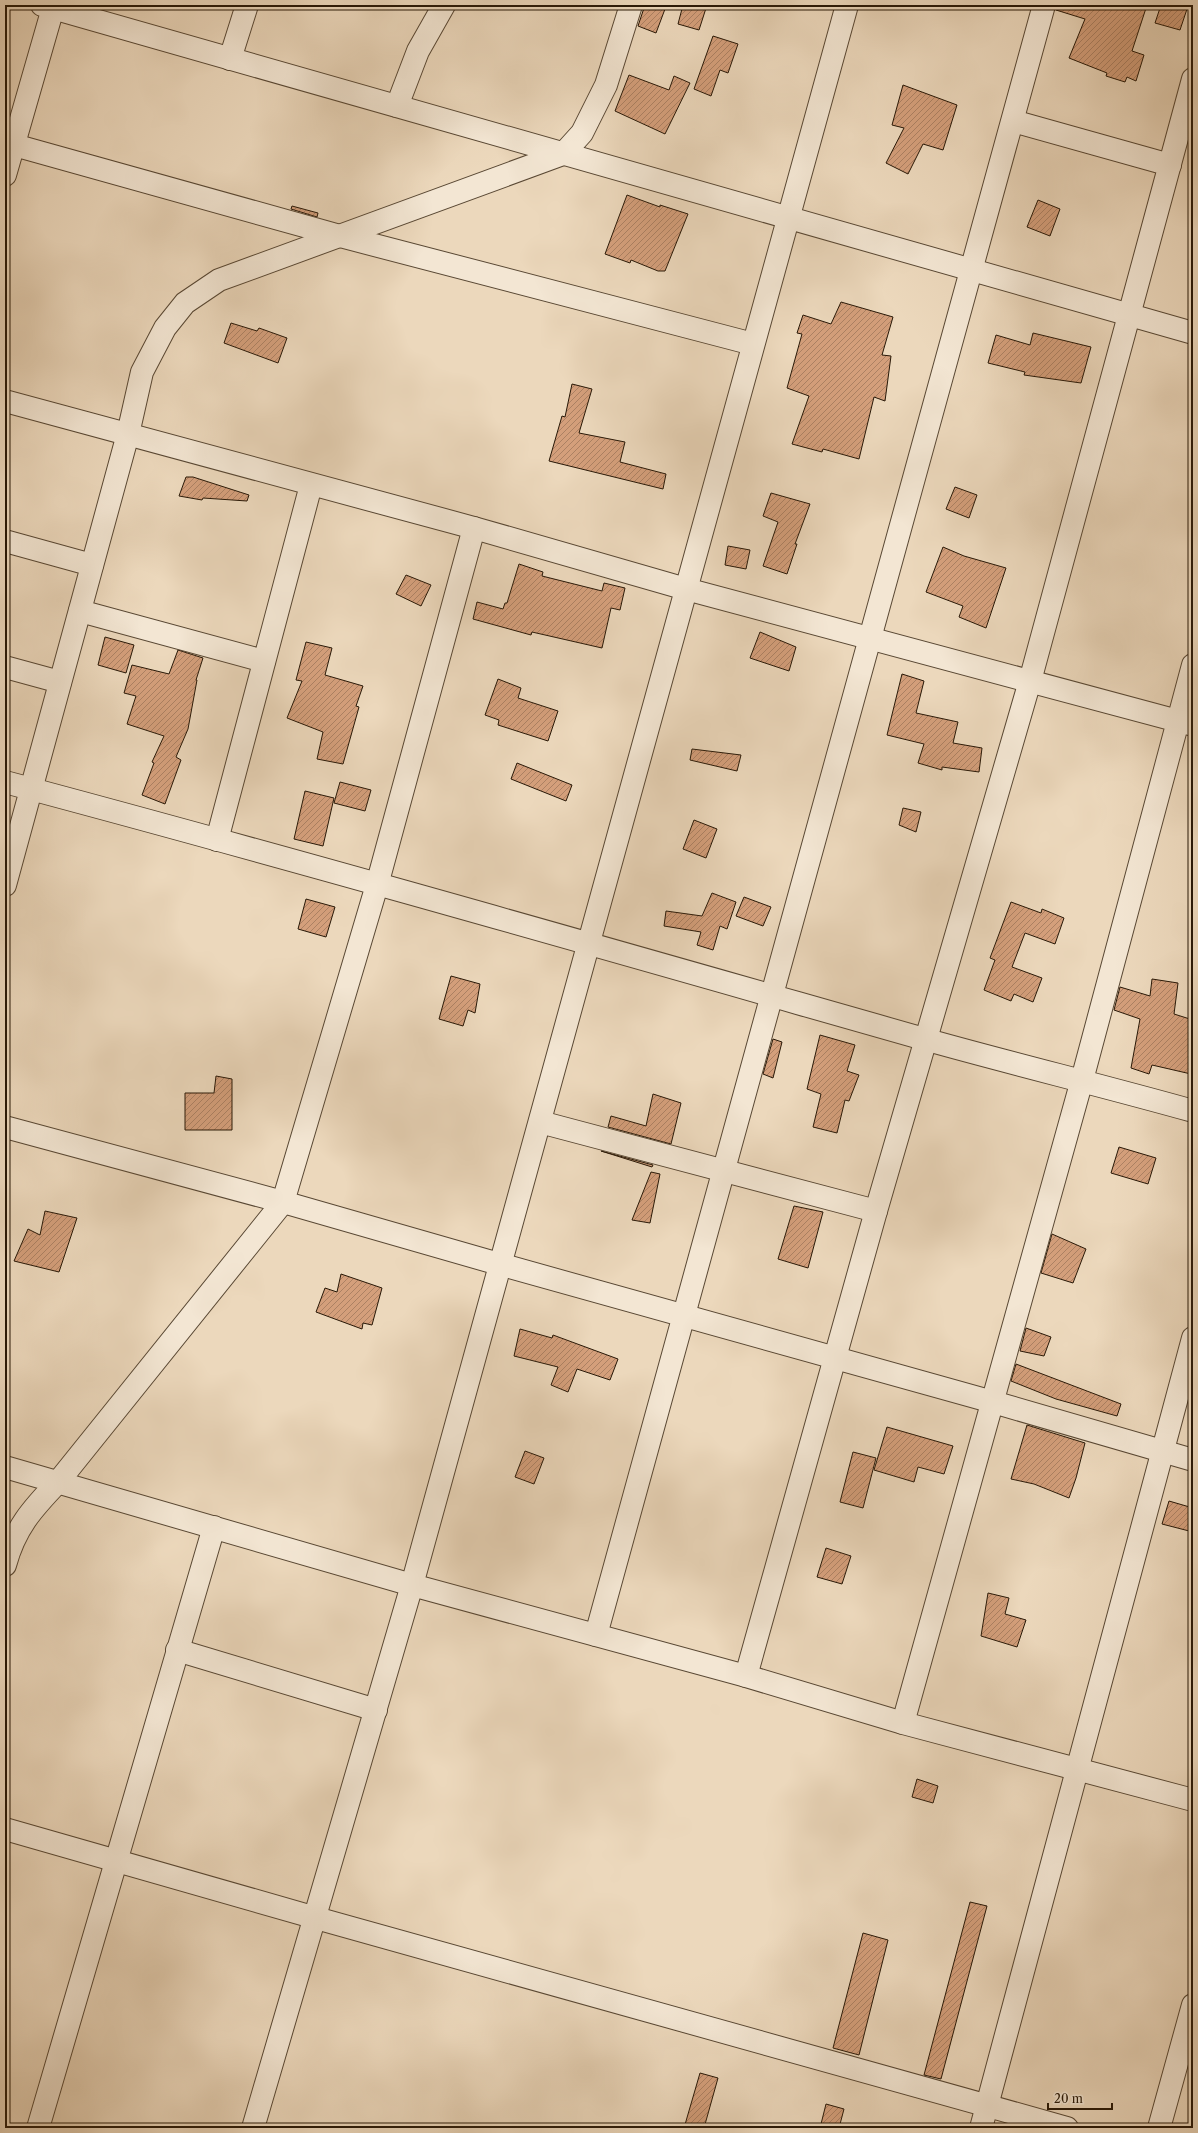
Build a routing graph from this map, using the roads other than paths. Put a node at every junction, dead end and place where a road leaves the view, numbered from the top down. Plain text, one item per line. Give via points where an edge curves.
1 (247, 5) edge
2 (444, 5) edge
3 (631, 5) edge
4 (847, 5) edge
5 (1044, 5) edge
6 (47, 7) edge
7 (230, 59) junction
8 (1193, 80) edge
9 (397, 106) junction
10 (1012, 121) junction
11 (14, 145) junction
12 (563, 154) junction
13 (1170, 166) junction
14 (5, 175) edge
15 (788, 219) junction
16 (340, 236) junction
17 (971, 269) junction
18 (1130, 315) junction
19 (1193, 334) edge
20 (754, 344) junction
21 (5, 401) edge
22 (128, 434) junction
23 (311, 485) junction
24 (474, 528) junction
25 (5, 541) edge
26 (92, 564) junction
27 (686, 589) junction
28 (80, 611) junction
29 (870, 637) junction
30 (264, 661) junction
31 (1193, 665) edge
32 (5, 667) edge
33 (1030, 681) junction
34 (60, 682) junction
35 (1185, 723) edge
36 (5, 782) edge
37 (32, 789) junction
38 (217, 840) junction
39 (5, 885) edge
40 (377, 885) junction
41 (588, 943) junction
42 (771, 994) junction
43 (927, 1040) junction
44 (1082, 1080) junction
45 (1193, 1111) edge
46 (540, 1122) junction
47 (5, 1127) edge
48 (722, 1170) junction
49 (283, 1202) junction
50 (876, 1211) junction
51 (499, 1264) junction
52 (682, 1316) junction
53 (1193, 1338) edge
54 (836, 1358) junction
55 (992, 1402) junction
56 (1162, 1452) junction
57 (1193, 1460) edge
58 (5, 1467) edge
59 (58, 1482) junction
60 (214, 1527) junction
61 (5, 1565) edge
62 (412, 1585) junction
63 (596, 1634) junction
64 (177, 1650) junction
65 (746, 1676) junction
66 (376, 1710) junction
67 (903, 1723) junction
68 (1078, 1770) junction
69 (1193, 1800) edge
70 (5, 1829) edge
71 (116, 1861) junction
72 (316, 1918) junction
73 (1193, 2005) edge
74 (987, 2106) junction
75 (38, 2128) edge
76 (253, 2128) edge
77 (981, 2128) edge
78 (1067, 2128) edge
79 (1159, 2128) edge

1 - 7 street
2 - 9 street via 418,51
3 - 12 street via 606,85 582,133
4 - 15 street
5 - 10 street
6 - 7 street
6 - 11 street
7 - 9 street
8 - 13 street
9 - 12 street
10 - 13 street
10 - 17 street
11 - 14 street
11 - 16 street
12 - 15 street
12 - 16 street
13 - 18 street
15 - 17 street
15 - 20 street
16 - 20 street
16 - 22 street via 219,280 185,303 165,328 142,372
17 - 18 street
17 - 29 street
18 - 19 street
18 - 33 street
20 - 27 street
21 - 22 street
22 - 23 street
22 - 26 street
23 - 24 street
23 - 30 street
24 - 27 street
24 - 40 street
25 - 26 street
26 - 28 street
27 - 29 street
27 - 41 street
28 - 30 street
28 - 34 street
29 - 33 street
29 - 42 street
30 - 38 street
31 - 35 street
32 - 34 street
33 - 35 street
33 - 43 street
34 - 37 street
35 - 44 street
36 - 37 street
37 - 38 street
37 - 39 street
38 - 40 street
40 - 41 street
40 - 49 street
41 - 42 street
41 - 46 street
42 - 43 street
42 - 48 street
43 - 44 street
43 - 50 street
44 - 45 street
44 - 55 street
46 - 48 street
46 - 51 street
47 - 49 street
48 - 50 street
48 - 52 street
49 - 51 street
49 - 59 street
50 - 54 street
51 - 52 street
51 - 62 street
52 - 54 street
52 - 63 street
53 - 56 street
54 - 55 street
54 - 65 street
55 - 56 street
55 - 67 street
56 - 57 street
56 - 68 street
58 - 59 street
59 - 60 street
59 - 61 street via 19,1528
60 - 62 street
60 - 64 street
62 - 63 street
62 - 66 street
63 - 65 street
64 - 66 street
64 - 71 street
65 - 67 street
66 - 72 street
67 - 68 street
68 - 69 street
68 - 74 street
70 - 71 street
71 - 72 street
71 - 75 street
72 - 74 street
72 - 76 street
73 - 79 street
74 - 77 street
74 - 78 street

